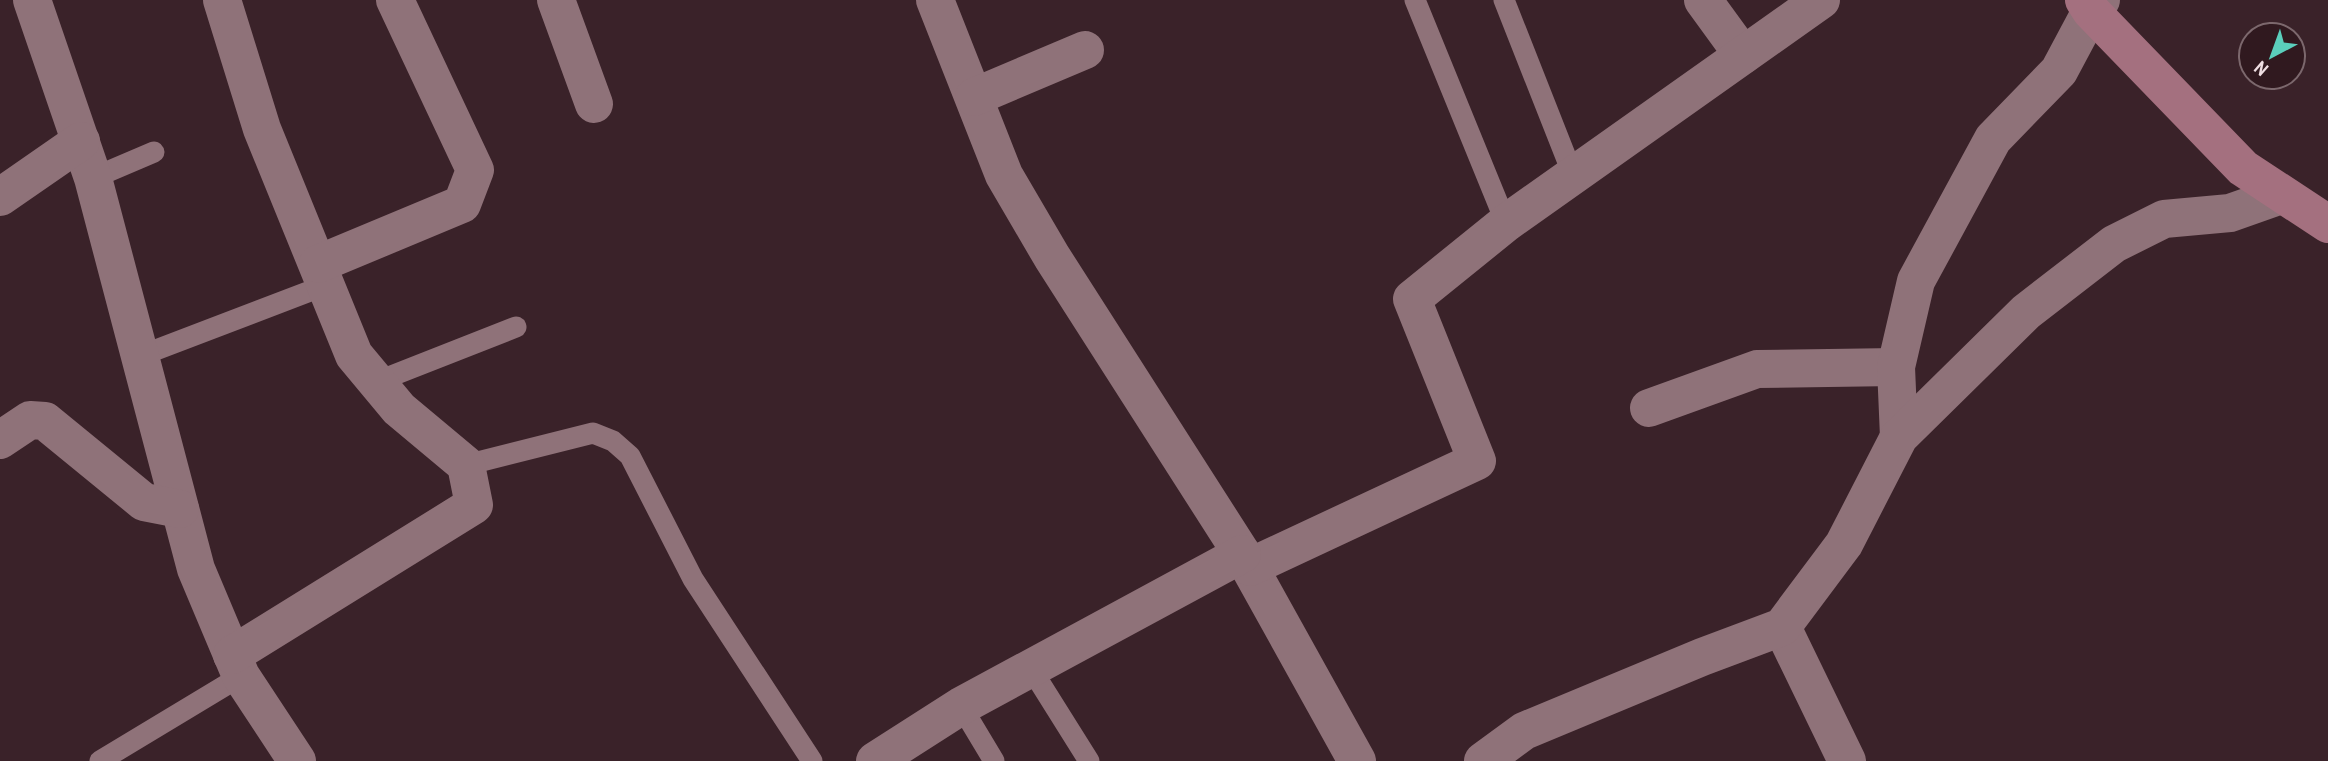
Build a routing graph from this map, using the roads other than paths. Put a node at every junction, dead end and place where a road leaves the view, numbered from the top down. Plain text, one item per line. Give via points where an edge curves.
1 (32, 0) edge
2 (222, 0) edge
3 (395, 0) edge
4 (556, 0) edge
5 (935, 0) edge
6 (1415, 0) edge
7 (1504, 0) edge
8 (1703, 0) edge
9 (1821, 0) edge
10 (2092, 4) edge
11 (1085, 50) dead end
12 (1743, 55) junction
13 (974, 97) junction
14 (594, 104) dead end
15 (81, 141) junction
16 (154, 152) dead end
17 (1573, 175) junction
18 (93, 178) junction
19 (2281, 195) junction
20 (0, 197) edge
21 (2326, 220) edge
22 (1506, 223) junction
23 (322, 275) junction
24 (516, 327) dead end
25 (139, 356) junction
26 (1896, 367) junction
27 (376, 382) junction
28 (1649, 408) dead end
29 (1899, 437) junction
30 (0, 440) edge
31 (466, 465) junction
32 (180, 509) junction
33 (1246, 560) junction
34 (1782, 627) junction
35 (237, 665) junction
36 (1030, 667) junction
37 (961, 706) junction
38 (100, 761) edge
39 (297, 761) edge
40 (812, 761) edge
41 (875, 761) edge
42 (994, 761) edge
43 (1089, 761) edge
44 (1357, 761) edge
45 (1483, 761) edge
46 (1847, 761) edge

1 - 15 street
2 - 23 street via 262,129
3 - 23 street via 475,170 462,204
4 - 14 street
5 - 13 street
6 - 22 lane
7 - 17 lane
8 - 12 street
9 - 12 street
10 - 19 street via 2243,168
10 - 26 street via 2059,71 1993,139 1916,281
11 - 13 street
12 - 17 street
13 - 33 street via 1004,174 1052,257
15 - 18 street
15 - 20 street
16 - 18 lane
17 - 22 street
18 - 25 street
19 - 21 street
19 - 29 street via 2230,213 2164,219 2114,244 2026,312
22 - 33 street via 1412,299 1477,461
23 - 25 lane
23 - 27 street via 354,355
24 - 27 lane
25 - 32 street
26 - 28 street via 1757,369
26 - 29 street
27 - 31 street via 399,409
29 - 34 street via 1844,544
30 - 32 street via 30,420 45,421 144,502
31 - 35 street via 474,505
31 - 40 lane via 593,433 613,441 630,456 693,579
32 - 35 street via 196,569
33 - 36 street
33 - 44 street
34 - 45 street via 1524,731
34 - 46 street
35 - 38 lane
35 - 39 street
36 - 37 street
36 - 43 lane
37 - 41 street
37 - 42 lane

